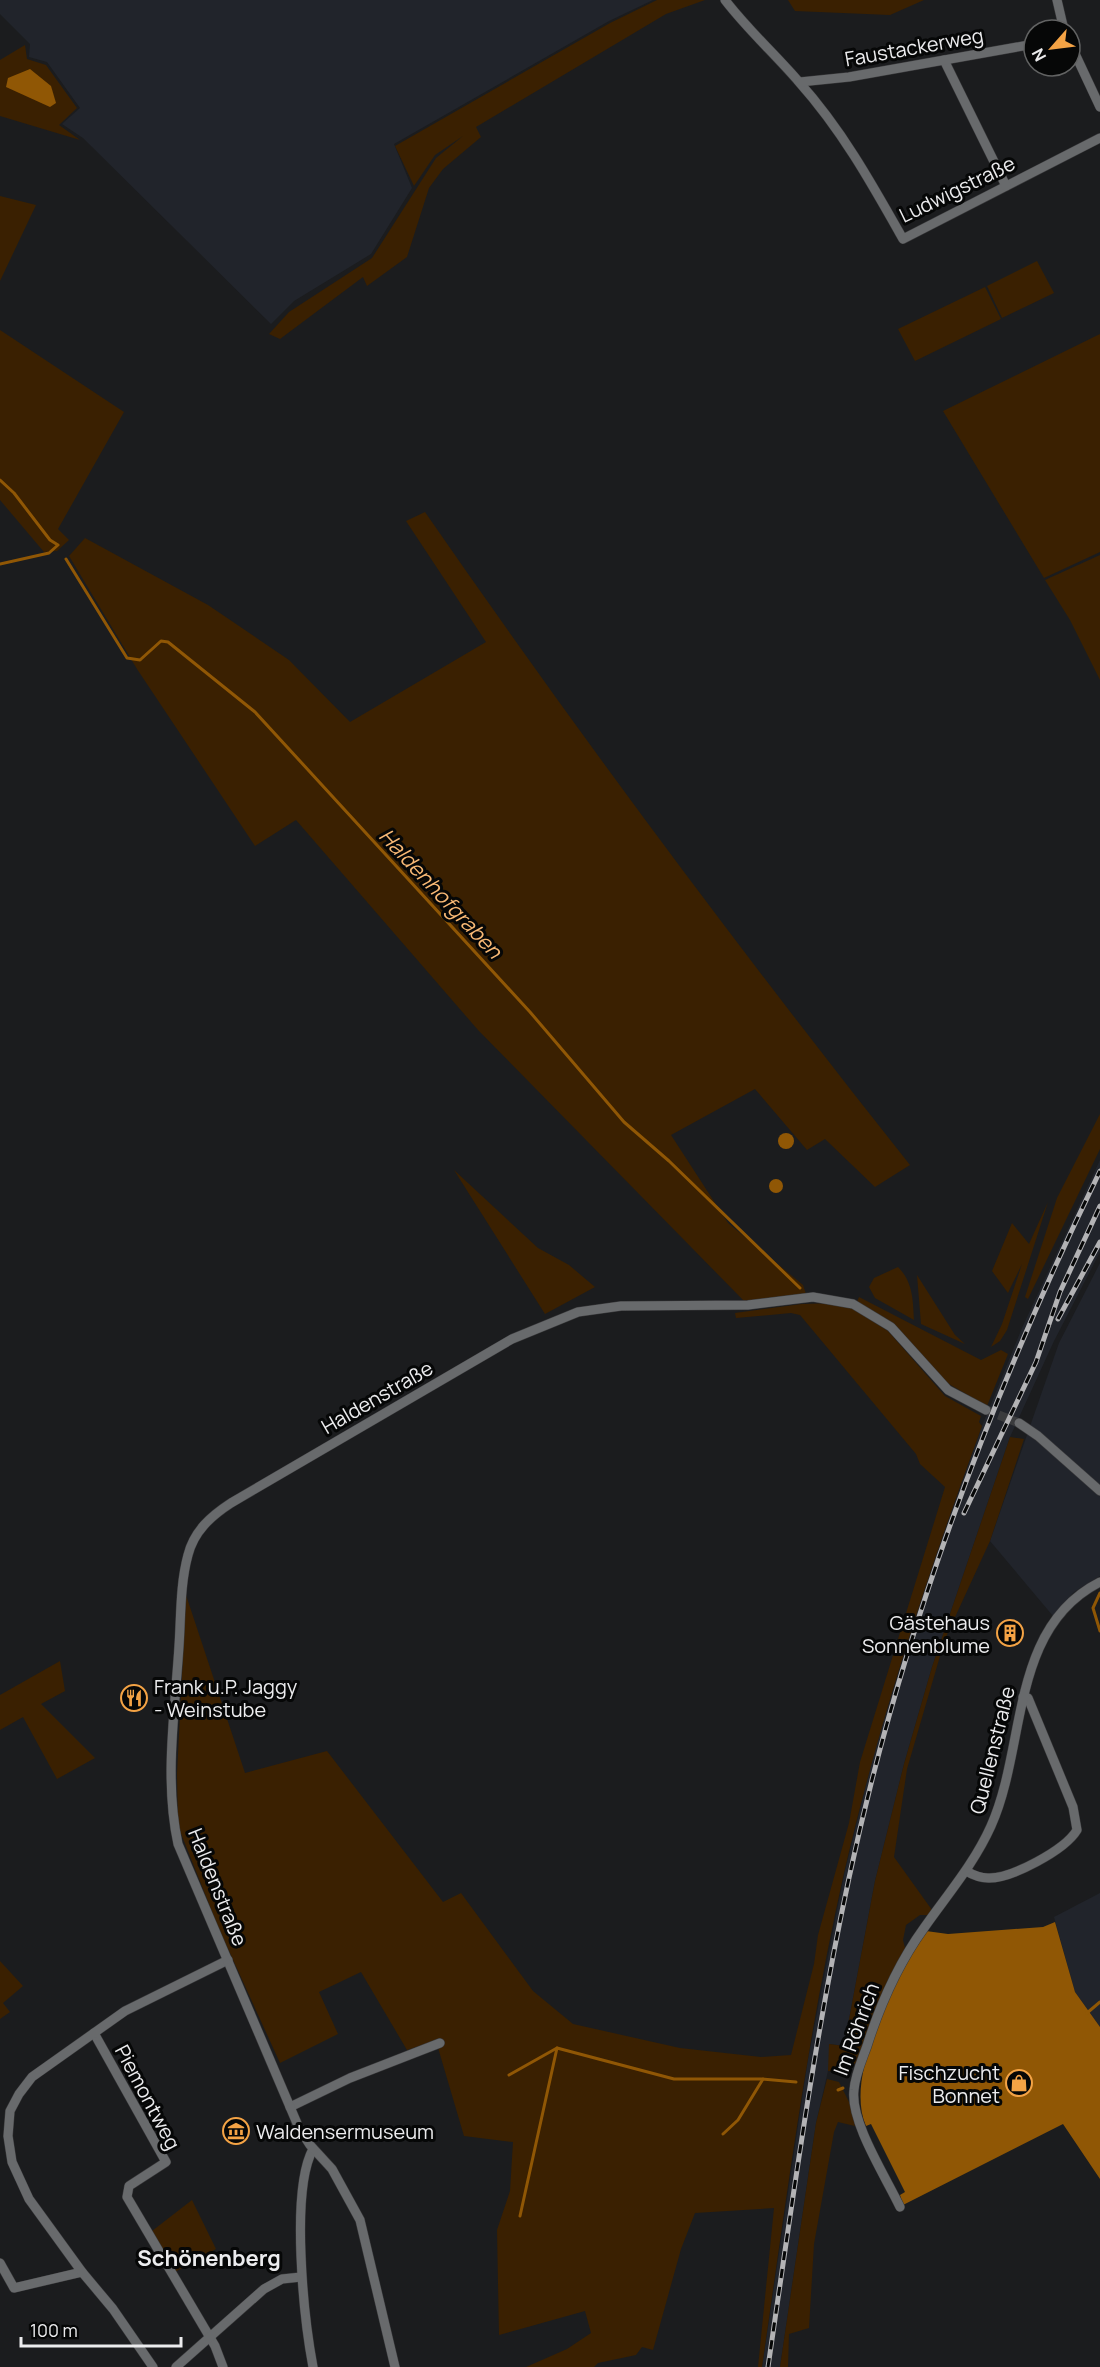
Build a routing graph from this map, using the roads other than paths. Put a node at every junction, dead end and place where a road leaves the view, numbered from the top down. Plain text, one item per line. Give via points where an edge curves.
1 (725, 0) edge
2 (1057, 0) edge
3 (1061, 18) edge
4 (1022, 46) edge
5 (944, 60) junction
6 (1082, 69) edge
7 (800, 82) junction
8 (1100, 107) edge
9 (1100, 138) edge
10 (1006, 186) junction
11 (986, 1410) tunnel mouth
12 (1019, 1423) tunnel mouth
13 (1100, 1491) edge
14 (1100, 1582) edge
15 (1023, 1696) junction
16 (966, 1871) junction
17 (228, 1960) junction
18 (901, 1964) joint
19 (94, 2032) junction
20 (440, 2043) dead end
21 (290, 2107) junction
22 (4, 2136) edge
23 (313, 2149) junction
24 (900, 2206) dead end
25 (0, 2263) edge
26 (82, 2272) junction
27 (301, 2277) junction
28 (209, 2336) junction
29 (153, 2367) edge
30 (176, 2367) edge
31 (223, 2367) edge
32 (313, 2367) edge
33 (394, 2367) edge

1 - 7 street, Ludwigstraße via 748,31
2 - 3 street
4 - 5 street, Faustackerweg
5 - 7 street, Faustackerweg
5 - 10 street
6 - 8 street
7 - 10 street, Ludwigstraße via 850,146 903,239
9 - 10 street, Ludwigstraße
11 - 17 street, Haldenstraße via 948,1390 891,1327 853,1304 813,1297 748,1305 621,1306 578,1312 512,1339 219,1512 201,1527 194,1539 184,1578 171,1808 185,1863
12 - 13 street
14 - 15 street, Quellenstraße via 1077,1595 1047,1633
15 - 16 street, Quellenstraße via 996,1816
15 - 16 street via 1028,1698 1073,1807 1077,1830 1066,1843 1010,1874 987,1878
16 - 18 street, Quellenstraße
17 - 19 street via 139,2002
17 - 21 street, Haldenstraße
18 - 24 street, Im Röhrich via 875,2023 853,2093 857,2116
19 - 22 street via 42,2068 25,2085 10,2111
19 - 28 street, Piemontweg via 166,2162 129,2186 127,2197
20 - 21 street via 340,2082
21 - 23 street, Haldenstraße
22 - 26 street via 29,2199
23 - 27 street via 305,2172
23 - 33 street, Haldenstraße via 332,2169 360,2220
25 - 26 street via 14,2288
26 - 29 street
27 - 28 street via 272,2283
27 - 32 street
28 - 30 street
28 - 31 street

